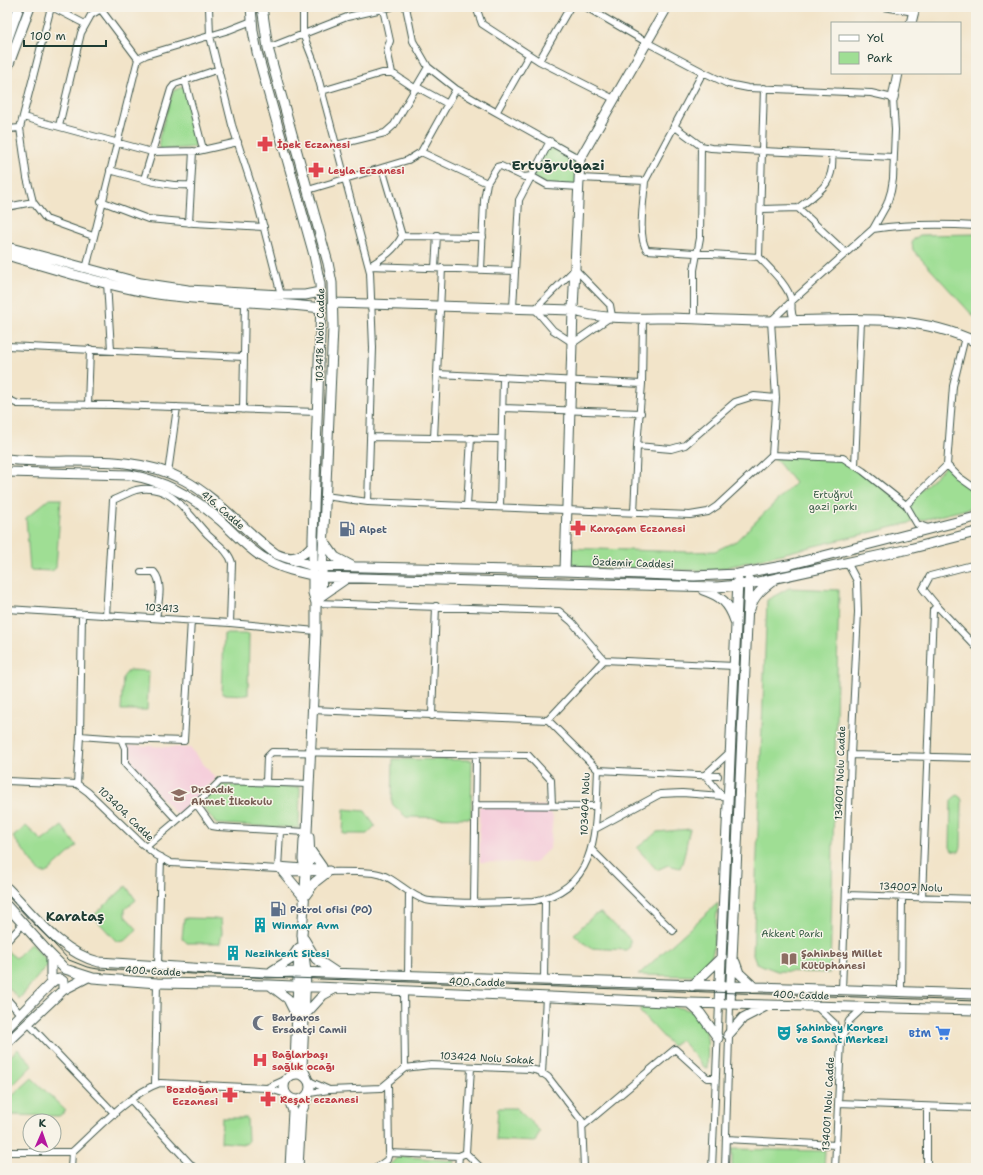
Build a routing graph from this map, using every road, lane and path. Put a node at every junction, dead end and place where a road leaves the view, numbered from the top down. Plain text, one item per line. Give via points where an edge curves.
1 (19, 7) edge
2 (30, 7) edge
3 (51, 7) edge
4 (210, 7) edge
5 (251, 7) edge
6 (262, 7) edge
7 (303, 7) edge
8 (391, 7) edge
9 (406, 7) edge
10 (476, 7) edge
11 (570, 7) edge
12 (586, 7) edge
13 (666, 7) edge
14 (884, 7) edge
15 (101, 8) edge
16 (383, 9) junction
17 (914, 9) edge
18 (252, 21) junction
19 (911, 22) edge
20 (85, 24) junction
21 (303, 34) junction
22 (210, 36) junction
23 (7, 41) edge
24 (646, 42) junction
25 (268, 48) junction
26 (529, 55) junction
27 (138, 59) junction
28 (539, 61) junction
29 (428, 68) junction
30 (7, 69) edge
31 (219, 69) junction
32 (703, 72) junction
33 (392, 74) junction
34 (898, 74) edge
35 (185, 80) junction
36 (416, 88) junction
37 (764, 88) junction
38 (456, 89) junction
39 (322, 91) junction
40 (893, 98) junction
41 (614, 99) junction
42 (448, 104) junction
43 (497, 112) junction
44 (23, 117) junction
45 (59, 126) junction
46 (674, 126) junction
47 (20, 128) junction
48 (7, 129) edge
49 (550, 141) junction
50 (117, 142) junction
51 (238, 142) junction
52 (336, 145) junction
53 (701, 146) junction
54 (203, 149) junction
55 (193, 151) junction
56 (762, 151) junction
57 (152, 152) junction
58 (421, 152) junction
59 (832, 154) junction
60 (893, 157) junction
61 (580, 159) junction
62 (382, 168) junction
63 (110, 170) junction
64 (531, 176) junction
65 (144, 179) junction
66 (346, 180) junction
67 (579, 182) junction
68 (644, 182) junction
69 (487, 183) junction
70 (191, 185) junction
71 (308, 190) junction
72 (101, 201) junction
73 (33, 202) junction
74 (7, 207) edge
75 (798, 208) junction
76 (762, 209) junction
77 (189, 223) junction
78 (976, 226) edge
79 (264, 227) junction
80 (873, 229) junction
81 (437, 235) junction
82 (93, 236) junction
83 (402, 236) junction
84 (483, 237) junction
85 (7, 248) edge
86 (698, 253) junction
87 (846, 253) junction
88 (7, 255) edge
89 (759, 256) junction
90 (369, 266) junction
91 (439, 268) junction
92 (86, 269) junction
93 (575, 269) junction
94 (482, 270) junction
95 (515, 271) junction
96 (107, 282) junction
97 (320, 292) junction
98 (281, 295) junction
99 (245, 301) junction
100 (792, 301) junction
101 (333, 303) junction
102 (370, 304) junction
103 (441, 306) junction
104 (321, 308) junction
105 (513, 308) junction
106 (535, 309) junction
107 (573, 310) junction
108 (612, 316) junction
109 (643, 318) junction
110 (694, 318) junction
111 (861, 320) junction
112 (771, 321) junction
113 (795, 321) junction
114 (966, 337) junction
115 (976, 342) edge
116 (572, 343) junction
117 (7, 346) edge
118 (90, 349) junction
119 (111, 350) junction
120 (244, 357) junction
121 (437, 374) junction
122 (503, 378) junction
123 (571, 380) junction
124 (642, 384) junction
125 (776, 398) junction
126 (7, 399) edge
127 (88, 405) junction
128 (177, 407) junction
129 (502, 408) junction
130 (243, 410) junction
131 (570, 411) junction
132 (317, 412) junction
133 (640, 413) junction
134 (370, 436) junction
135 (434, 438) junction
136 (471, 438) junction
137 (500, 439) junction
138 (637, 446) junction
139 (772, 455) junction
140 (7, 459) edge
141 (947, 465) junction
142 (855, 466) junction
143 (7, 472) edge
144 (168, 473) junction
145 (976, 489) edge
146 (324, 496) junction
147 (368, 502) junction
148 (906, 505) junction
149 (467, 506) junction
150 (500, 507) junction
151 (568, 510) junction
152 (634, 513) junction
153 (976, 517) edge
154 (914, 521) junction
155 (930, 528) junction
156 (976, 532) edge
157 (907, 534) junction
158 (323, 540) junction
159 (313, 544) junction
160 (284, 557) junction
161 (842, 564) junction
162 (976, 564) edge
163 (322, 567) junction
164 (363, 568) junction
165 (312, 570) junction
166 (565, 571) junction
167 (141, 572) dead end
168 (298, 572) junction
169 (749, 573) junction
170 (738, 574) junction
171 (322, 577) junction
172 (347, 578) junction
173 (777, 578) junction
174 (749, 584) junction
175 (738, 586) junction
176 (696, 587) junction
177 (312, 588) junction
178 (319, 600) junction
179 (436, 606) junction
180 (937, 606) junction
181 (7, 609) edge
182 (82, 614) junction
183 (106, 616) junction
184 (156, 618) junction
185 (191, 620) junction
186 (230, 623) junction
187 (746, 624) junction
188 (736, 626) junction
189 (316, 631) junction
190 (976, 647) edge
191 (604, 660) junction
192 (734, 666) junction
193 (312, 710) junction
194 (432, 716) junction
195 (548, 720) junction
196 (80, 736) junction
197 (121, 739) junction
198 (730, 752) junction
199 (312, 753) junction
200 (476, 754) junction
201 (851, 755) junction
202 (928, 757) junction
203 (976, 758) edge
204 (598, 770) junction
205 (705, 775) junction
206 (718, 776) dead end
207 (7, 781) edge
208 (266, 782) junction
209 (77, 784) junction
210 (310, 784) junction
211 (725, 799) junction
212 (197, 805) junction
213 (475, 805) junction
214 (552, 805) junction
215 (596, 806) junction
216 (177, 820) junction
217 (595, 828) junction
218 (280, 831) junction
219 (307, 832) junction
220 (146, 848) junction
221 (310, 850) junction
222 (592, 850) junction
223 (161, 856) junction
224 (306, 869) junction
225 (325, 869) junction
226 (280, 871) junction
227 (7, 888) edge
228 (409, 892) junction
229 (846, 895) junction
230 (304, 897) junction
231 (902, 897) junction
232 (922, 898) junction
233 (545, 899) junction
234 (976, 899) edge
235 (474, 903) junction
236 (7, 906) edge
237 (24, 923) junction
238 (673, 931) dead end
239 (302, 935) junction
240 (7, 941) edge
241 (299, 948) junction
242 (51, 955) junction
243 (722, 957) junction
244 (733, 957) junction
245 (158, 965) junction
246 (302, 972) junction
247 (267, 973) junction
248 (338, 974) junction
249 (408, 976) junction
250 (88, 977) junction
251 (544, 980) junction
252 (51, 983) junction
253 (157, 983) junction
254 (270, 985) junction
255 (692, 986) junction
256 (720, 986) junction
257 (301, 987) junction
258 (731, 987) junction
259 (754, 987) junction
260 (337, 988) junction
261 (63, 990) junction
262 (842, 990) junction
263 (404, 991) junction
264 (901, 992) junction
265 (976, 994) edge
266 (546, 996) junction
267 (7, 999) edge
268 (688, 1003) junction
269 (719, 1004) junction
270 (730, 1004) junction
271 (768, 1005) junction
272 (817, 1007) junction
273 (864, 1007) junction
274 (976, 1010) edge
275 (21, 1015) junction
276 (300, 1017) junction
277 (28, 1023) junction
278 (7, 1028) edge
279 (728, 1035) junction
280 (718, 1038) junction
281 (841, 1041) junction
282 (7, 1043) edge
283 (405, 1068) junction
284 (471, 1068) junction
285 (542, 1074) junction
286 (288, 1078) junction
287 (716, 1078) junction
288 (308, 1079) junction
289 (388, 1084) junction
290 (155, 1085) junction
291 (267, 1088) junction
292 (329, 1090) junction
293 (309, 1094) junction
294 (287, 1096) junction
295 (131, 1100) junction
296 (838, 1103) junction
297 (927, 1107) junction
298 (976, 1108) edge
299 (115, 1114) junction
300 (583, 1126) junction
301 (726, 1138) junction
302 (836, 1145) junction
303 (7, 1152) edge
304 (72, 1152) junction
305 (389, 1153) junction
306 (466, 1153) junction
307 (459, 1156) junction
308 (71, 1168) edge
309 (194, 1168) edge
310 (290, 1168) edge
311 (298, 1168) edge
312 (376, 1168) edge
313 (458, 1168) edge
314 (481, 1168) edge
315 (584, 1168) edge
316 (712, 1168) edge
317 (725, 1168) edge
318 (835, 1168) edge
319 (927, 1168) edge

1 - 23 main road
2 - 30 main road
3 - 20 street
3 - 44 street
4 - 22 street
5 - 18 main road
6 - 25 main road, 103418 Nolu Cadde
7 - 21 street
8 - 16 street
9 - 29 street via 413,41
10 - 26 street via 482,24
11 - 28 street
12 - 24 street
13 - 24 main road
14 - 17 street
15 - 20 street via 91,15
15 - 27 street
16 - 21 street via 347,17
16 - 33 street via 390,41 387,49
17 - 19 main road
18 - 22 street
18 - 97 main road via 257,52 314,255
20 - 45 street
21 - 25 street
21 - 39 street
22 - 27 street
22 - 31 street
24 - 32 street
24 - 41 main road
25 - 71 main road, 103418 Nolu Cadde
26 - 28 street
26 - 43 street
27 - 50 street
28 - 41 street
29 - 36 street
29 - 38 street
31 - 35 street
31 - 51 street
32 - 37 street via 728,84
32 - 46 street
33 - 36 street
33 - 39 street via 382,73
34 - 40 main road
35 - 54 street
35 - 57 street via 175,84 171,89
36 - 42 street
36 - 52 street via 385,133
37 - 40 street via 871,93
37 - 56 street
38 - 42 street
38 - 43 street
39 - 52 street
40 - 60 street
41 - 61 main road
42 - 58 street
43 - 49 street
44 - 45 street
44 - 47 street
45 - 50 street
46 - 53 street
46 - 68 street
47 - 48 street
47 - 73 street
49 - 61 street
49 - 64 street
50 - 57 street
50 - 63 street
51 - 54 street
51 - 79 street
52 - 66 street
53 - 56 street
53 - 86 street
54 - 55 street
55 - 57 street
55 - 70 street
56 - 59 street
56 - 76 street
57 - 65 street
58 - 62 street via 408,160
58 - 69 street
59 - 60 street
59 - 75 street via 832,174 828,181
60 - 80 street via 891,191
61 - 67 main road
62 - 66 street
62 - 83 street
63 - 65 street
63 - 72 street
64 - 67 street via 547,185
64 - 69 street via 524,177 501,166 497,167
64 - 95 street via 519,200
65 - 70 street via 177,186
66 - 71 street
66 - 90 street
67 - 68 street
67 - 93 main road
68 - 86 street via 643,245 647,250 657,252
69 - 84 street
70 - 77 street
71 - 101 main road, 103418 Nolu Cadde via 328,263
72 - 77 street via 148,218
72 - 82 street
73 - 74 street
73 - 82 street via 46,219
75 - 76 street
75 - 87 street
76 - 89 street
77 - 79 street
78 - 80 street via 930,224
79 - 98 street
80 - 87 street
81 - 83 street
81 - 84 street
81 - 91 street
82 - 92 street
83 - 90 street via 390,253
84 - 94 street
85 - 92 main road
86 - 89 street
86 - 110 street via 694,270
87 - 100 street
88 - 96 main road
89 - 100 street via 787,289
90 - 91 street
90 - 102 street
91 - 94 street
91 - 103 street
92 - 98 main road via 141,283 188,290
93 - 106 street
93 - 107 main road
93 - 108 street via 610,305
94 - 95 street
95 - 105 street
96 - 99 main road via 171,296
96 - 119 street
97 - 98 main road
97 - 104 main road
99 - 104 main road
99 - 120 street
100 - 112 street
100 - 113 street via 790,310
101 - 102 main road
101 - 146 main road, 103418 Nolu Cadde
102 - 103 main road
102 - 134 street via 373,348
103 - 105 main road
103 - 121 street
104 - 132 main road
105 - 106 main road
106 - 107 main road
106 - 116 street via 553,330
107 - 108 main road via 584,314
107 - 116 main road
108 - 109 main road
108 - 116 street
109 - 110 main road
109 - 124 street
110 - 112 main road
111 - 113 main road
111 - 114 main road via 918,324
111 - 142 street
112 - 113 main road
112 - 125 street
114 - 115 main road
114 - 141 street via 953,386
116 - 123 main road
117 - 118 street
118 - 119 street
118 - 127 street
119 - 120 street
120 - 130 street
121 - 122 street
121 - 135 street
122 - 123 street
122 - 129 street
123 - 124 street
123 - 131 main road
124 - 133 street
125 - 138 street via 754,396 735,402 685,446
125 - 139 street
126 - 127 street via 18,404
127 - 128 street
128 - 130 street
128 - 144 street
129 - 131 street
129 - 137 street
130 - 132 street
131 - 133 street
131 - 151 main road
132 - 159 main road
133 - 138 street
134 - 135 street
134 - 147 street
135 - 136 street
136 - 137 street
136 - 149 street
137 - 150 street
138 - 152 street
139 - 142 street via 843,458
139 - 152 street via 708,512 690,515
140 - 144 main road, Özdemir Caddesi via 128,464
141 - 145 street
141 - 148 street
142 - 148 street
143 - 168 main road, 416. Cadde via 130,475 148,478 196,500 263,558
144 - 160 main road, Özdemir Caddesi via 184,480 219,503 269,549
146 - 147 street
146 - 158 main road, 103418 Nolu Cadde
147 - 149 street
148 - 154 street
149 - 150 street
150 - 151 street
151 - 152 street
151 - 166 main road
153 - 155 main road, Özdemir Caddesi
154 - 155 street via 920,527
154 - 157 street
155 - 157 main road, Özdemir Caddesi
156 - 161 main road
157 - 169 main road, Özdemir Caddesi
158 - 163 main road, 103418 Nolu Cadde
158 - 164 main road via 328,549 340,560 351,566
159 - 160 main road via 307,552 299,556
159 - 165 main road
160 - 165 main road, Özdemir Caddesi
161 - 173 main road
161 - 201 street, 134001 Nolu Cadde via 849,566 854,573 858,612
162 - 180 street via 930,576 923,589
163 - 164 main road, Özdemir Caddesi
163 - 165 main road, Özdemir Caddesi
163 - 171 main road, 103418 Nolu Cadde
164 - 166 main road, Özdemir Caddesi
165 - 168 main road, 416. Cadde
165 - 171 main road, 416. Cadde
165 - 177 main road
166 - 170 main road, Özdemir Caddesi via 694,576
167 - 184 street via 154,572 158,577
168 - 177 main road
169 - 170 main road, Özdemir Caddesi
169 - 174 main road
170 - 175 main road
171 - 172 main road
171 - 178 main road, 103418 Nolu Cadde
172 - 176 main road
172 - 178 main road
173 - 174 main road
173 - 187 main road via 759,591 752,603
174 - 175 main road
174 - 187 main road
175 - 176 main road
175 - 188 main road
176 - 188 main road via 725,601
177 - 178 main road
178 - 179 street
178 - 189 main road
179 - 191 street via 559,611 572,622
179 - 194 street
180 - 190 street
180 - 202 street via 933,610
181 - 182 street, 103413
182 - 183 street, 103413
182 - 196 street
183 - 184 street, 103413
183 - 186 street via 113,500 137,490 153,490 166,493 180,502 230,556
184 - 185 street, 103413
185 - 186 street, 103413
185 - 197 street via 184,741
186 - 189 street, 103413
187 - 244 main road
188 - 192 main road
189 - 193 main road
191 - 192 street
191 - 195 street
192 - 198 main road
193 - 194 street
193 - 199 main road
194 - 195 street
195 - 204 street, 103404 Nolu
196 - 197 street
196 - 209 street
197 - 216 street via 125,748 125,764
198 - 205 street
198 - 211 main road
199 - 200 street
199 - 208 street via 272,752 267,757
199 - 210 main road
200 - 213 street
200 - 214 street via 528,755 551,780
201 - 202 street
201 - 229 street, 134001 Nolu Cadde
202 - 203 street
202 - 232 street
204 - 205 street
204 - 215 street, 103404 Nolu
205 - 206 street
205 - 211 street
207 - 209 street
208 - 210 street
208 - 212 street via 220,781
209 - 220 street, 103404. Cadde
210 - 219 main road
211 - 217 street via 682,793 660,794
211 - 243 main road
212 - 216 street
212 - 218 street via 212,826
213 - 214 street
213 - 235 street
214 - 215 street
215 - 217 street, 103404 Nolu
216 - 220 street
217 - 222 street, 103404 Nolu
218 - 219 street
218 - 226 street
219 - 221 main road
219 - 224 main road via 304,840
220 - 223 street, 103404. Cadde
221 - 224 main road
221 - 225 main road
222 - 233 street, 103404 Nolu via 575,880
222 - 238 street
223 - 226 street, 103404. Cadde via 171,862
223 - 245 street
224 - 225 street, 103404. Cadde
224 - 226 street, 103404. Cadde
224 - 230 main road
225 - 228 street, 103404 Nolu via 376,873
225 - 230 main road
226 - 230 main road
227 - 245 main road, 400. Cadde via 63,944 80,956 99,962
228 - 235 street, 103404 Nolu via 425,900
228 - 249 street
229 - 231 street, 134007 Nolu
229 - 262 street, 134001 Nolu Cadde
230 - 239 main road
231 - 232 street, 134007 Nolu
231 - 264 street
232 - 234 street, 134007 Nolu
233 - 235 street, 103404 Nolu
233 - 251 street
236 - 237 main road, 400. Cadde
237 - 240 street
237 - 242 main road, 400. Cadde
239 - 241 main road
239 - 246 main road
239 - 248 main road via 316,959
241 - 246 main road
241 - 247 main road via 287,963
242 - 250 main road, 400. Cadde via 66,970
242 - 252 main road
243 - 255 main road
243 - 256 main road
244 - 258 main road
244 - 259 main road via 739,973
245 - 247 main road, 400. Cadde
246 - 247 main road, 400. Cadde
246 - 248 main road, 400. Cadde
246 - 257 main road
248 - 249 main road, 400. Cadde
249 - 251 main road, 400. Cadde
250 - 253 main road, 400. Cadde
250 - 261 main road
251 - 255 main road, 400. Cadde
252 - 261 main road via 60,979 63,981
252 - 275 main road
253 - 254 main road, 400. Cadde
253 - 290 street
254 - 257 main road, 400. Cadde
254 - 276 main road via 288,999
255 - 256 main road, 400. Cadde
256 - 258 main road, 400. Cadde
256 - 269 main road
257 - 260 main road, 400. Cadde
257 - 276 main road
258 - 259 main road, 400. Cadde
258 - 270 main road
259 - 262 main road, 400. Cadde
260 - 263 main road, 400. Cadde
260 - 276 main road via 323,995
261 - 277 main road
262 - 264 main road, 400. Cadde
263 - 266 main road, 400. Cadde
263 - 283 street
264 - 265 main road, 400. Cadde
266 - 268 main road, 400. Cadde
266 - 285 street
267 - 275 street
268 - 269 main road, 400. Cadde
268 - 280 main road via 700,1012
269 - 270 main road, 400. Cadde
269 - 280 street
270 - 271 main road, 400. Cadde
270 - 279 street
271 - 272 main road, 400. Cadde
271 - 279 main road via 743,1018
272 - 273 main road, 400. Cadde
272 - 281 street, 134001 Nolu Cadde via 834,1023
273 - 274 main road, 400. Cadde
273 - 281 street, 134001 Nolu Cadde via 849,1021
275 - 278 main road
276 - 286 main road via 295,1067
276 - 288 main road via 302,1067
277 - 282 main road
277 - 299 street
279 - 301 street
280 - 287 street
281 - 296 street, 134001 Nolu Cadde
283 - 284 street, 103424 Nolu Sokak via 431,1065
283 - 289 street
284 - 285 street, 103424 Nolu Sokak via 530,1069
284 - 306 street
285 - 300 street, 103424 Nolu Sokak via 548,1077 582,1121
286 - 288 main road via 298,1074
286 - 291 street
286 - 294 main road via 284,1088
287 - 300 street via 707,1078 675,1049
287 - 316 street
288 - 292 street
288 - 293 main road via 311,1087
289 - 292 street via 375,1090
289 - 305 street
290 - 291 street via 160,1083
290 - 295 street via 149,1086
291 - 294 street
292 - 293 street
293 - 294 main road via 303,1100 296,1101
293 - 311 main road via 301,1113
294 - 310 main road via 293,1111
295 - 299 street
295 - 309 street
296 - 297 street
296 - 302 street, 134001 Nolu Cadde
297 - 298 street
297 - 319 street
299 - 304 street
300 - 315 street, 103424 Nolu Sokak
301 - 302 street
301 - 317 street
302 - 318 street, 134001 Nolu Cadde
303 - 304 street
304 - 308 street
305 - 307 street
305 - 312 street via 387,1160
306 - 307 street
306 - 314 street
307 - 313 street

